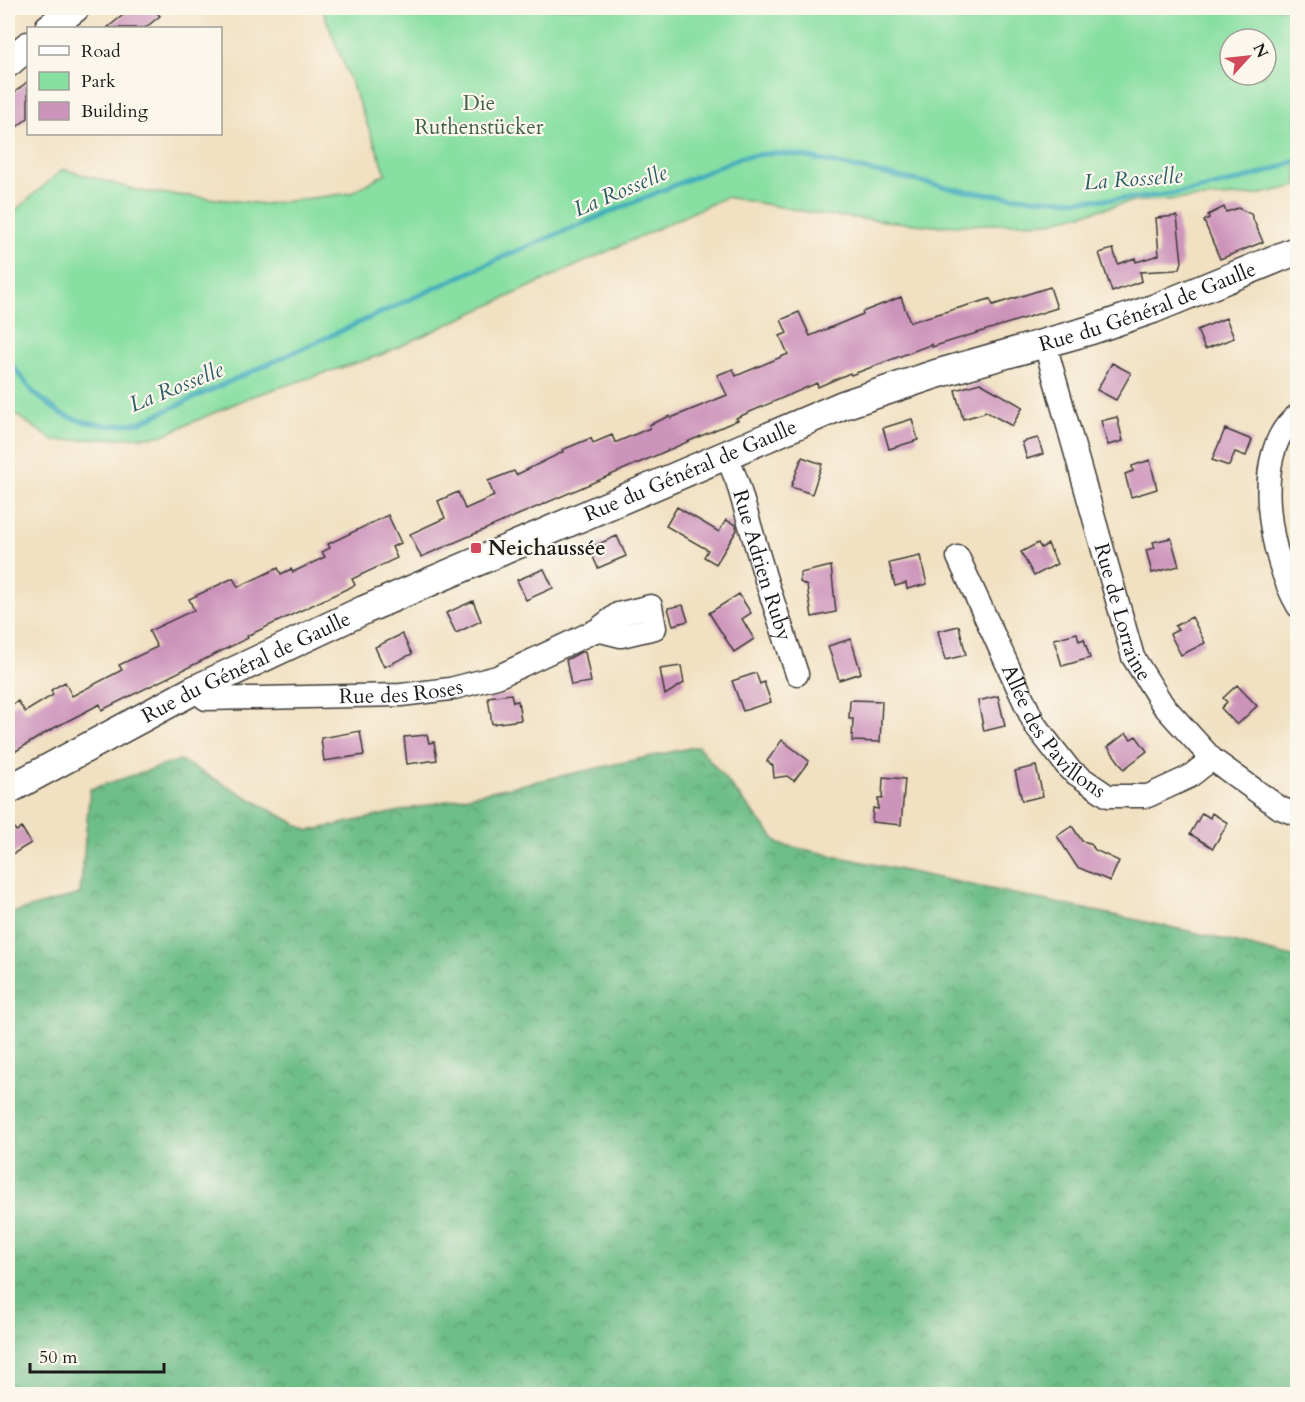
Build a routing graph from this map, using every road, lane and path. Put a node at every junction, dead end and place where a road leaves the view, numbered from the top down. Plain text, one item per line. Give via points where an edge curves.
1 (75, 8) edge
2 (51, 27) edge
3 (27, 47) edge
4 (8, 63) edge
5 (1298, 250) edge
6 (1045, 344) junction
7 (1298, 415) edge
8 (726, 455) junction
9 (958, 557) dead end
10 (1298, 606) edge
11 (597, 630) dead end
12 (797, 674) dead end
13 (194, 690) junction
14 (1212, 759) junction
15 (8, 790) edge
16 (1298, 815) edge

1 - 2 main road
3 - 4 main road
5 - 6 main road, Rue du Général de Gaulle via 1153,309
6 - 8 main road, Rue du Général de Gaulle via 843,405
6 - 14 street, Rue de Lorraine via 1132,657 1162,705
7 - 10 street via 1280,438 1270,461 1268,489 1279,564
8 - 12 street, Rue Adrien Ruby
8 - 13 main road, Rue du Général de Gaulle via 364,610
9 - 14 street, Allée des Pavillons via 1035,725 1070,770 1108,796 1148,796 1189,777
11 - 13 street, Rue des Roses via 497,677 450,689 401,695 206,699
13 - 15 main road, Rue du Général de Gaulle
14 - 16 street, Rue de Lorraine via 1280,808

